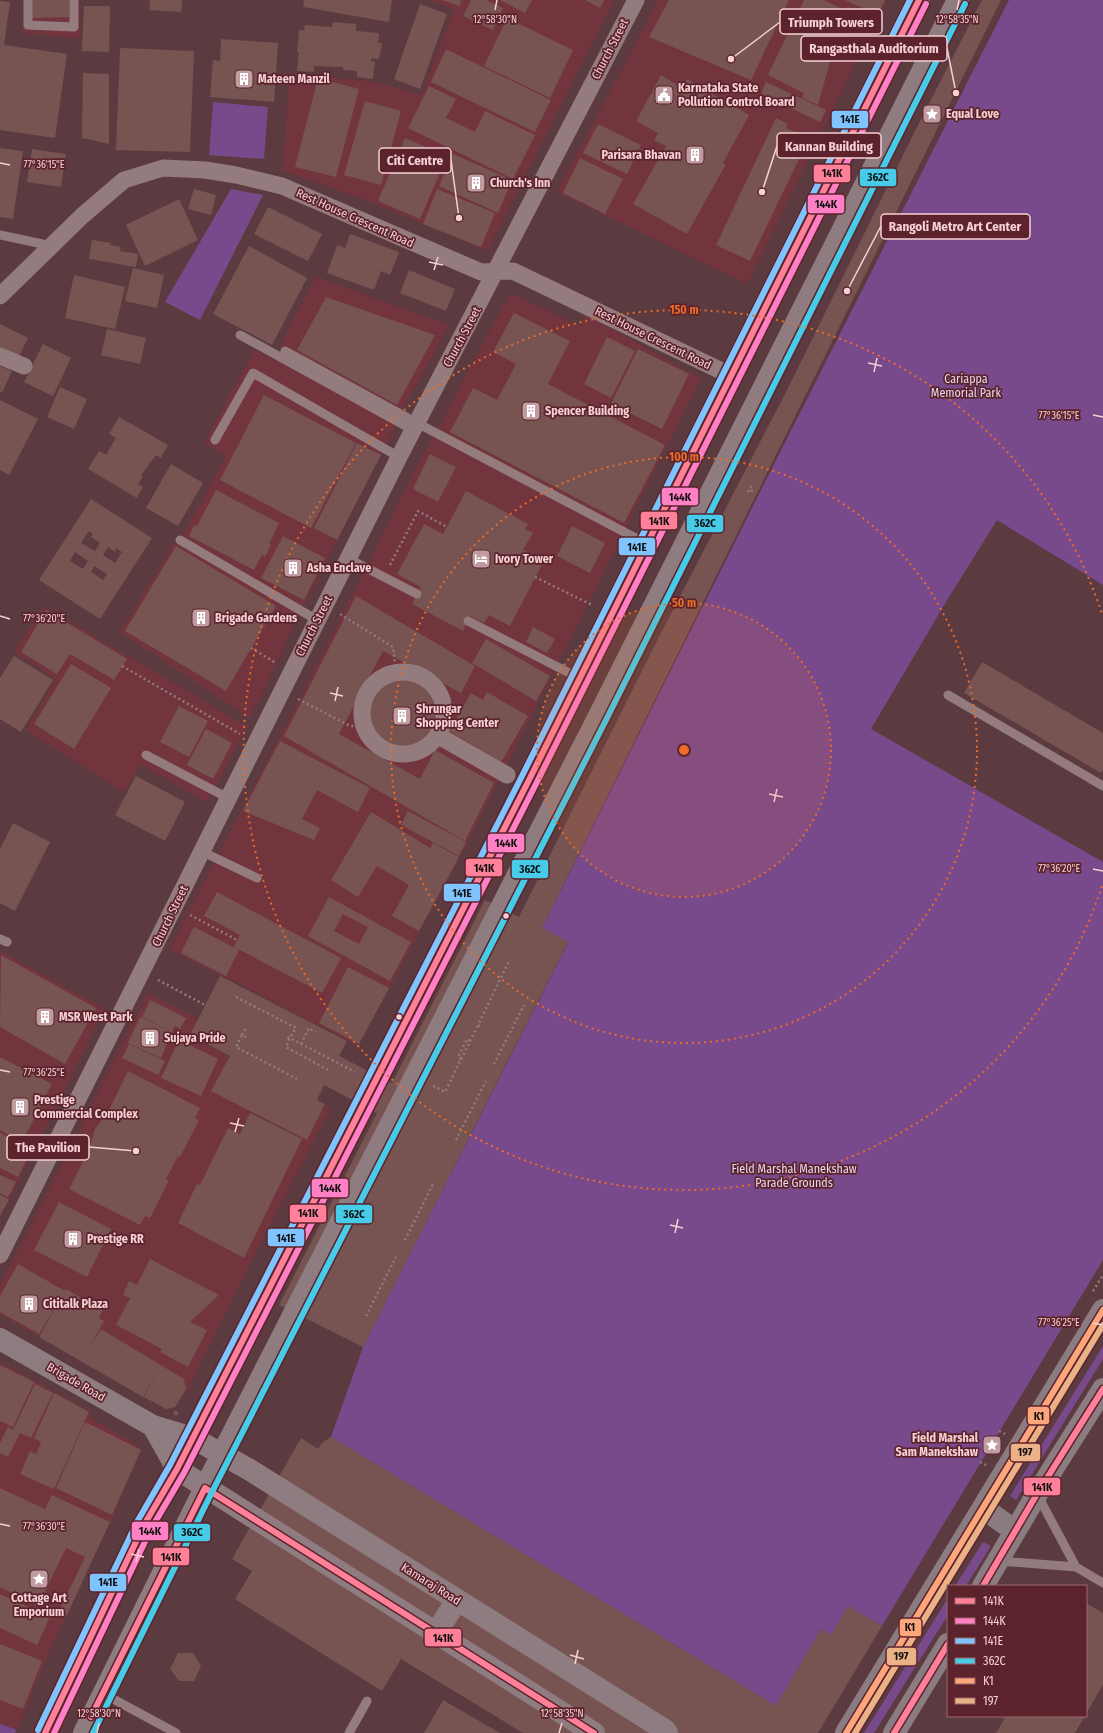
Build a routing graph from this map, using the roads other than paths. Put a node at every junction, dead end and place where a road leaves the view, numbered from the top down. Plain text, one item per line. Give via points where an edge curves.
1 (28, 0) edge
2 (74, 0) edge
3 (636, 0) edge
4 (919, 0) edge
5 (958, 0) edge
6 (0, 235) edge
7 (52, 246) junction
8 (496, 272) junction
9 (0, 296) edge
10 (240, 335) dead end
11 (285, 351) dead end
12 (0, 356) edge
13 (24, 366) dead end
14 (732, 376) junction
15 (415, 427) junction
16 (215, 440) dead end
17 (399, 457) junction
18 (180, 540) dead end
19 (647, 544) junction
20 (349, 560) junction
21 (417, 594) dead end
22 (317, 620) junction
23 (468, 621) dead end
24 (579, 678) junction
25 (948, 695) dead end
26 (437, 735) junction
27 (146, 756) dead end
28 (507, 775) dead end
29 (1103, 786) edge
30 (228, 798) junction
31 (201, 851) junction
32 (257, 878) dead end
33 (0, 1255) edge
34 (1103, 1310) edge
35 (0, 1339) edge
36 (1103, 1389) edge
37 (153, 1426) junction
38 (193, 1438) junction
39 (222, 1455) junction
40 (176, 1469) junction
41 (205, 1488) junction
42 (1037, 1494) junction
43 (983, 1508) junction
44 (1015, 1531) junction
45 (998, 1561) junction
46 (1076, 1567) junction
47 (1103, 1583) edge
48 (984, 1585) edge
49 (457, 1600) junction
50 (436, 1633) junction
51 (947, 1646) edge
52 (103, 1694) junction
53 (367, 1701) dead end
54 (45, 1733) edge
55 (84, 1733) edge
56 (176, 1733) edge
57 (349, 1733) edge
58 (594, 1733) edge
59 (667, 1733) edge
60 (846, 1733) edge
61 (894, 1733) edge

1 - 2 lane via 28,25 74,27
3 - 8 street, Church Street
4 - 14 main road
5 - 39 main road via 598,718
6 - 7 lane
7 - 8 street, Rest House Crescent Road via 124,180 163,168 205,170 282,186 481,272
7 - 9 street, Rest House Crescent Road
8 - 14 street, Rest House Crescent Road via 513,271
8 - 15 street, Church Street
10 - 15 lane
11 - 15 lane
12 - 13 street
14 - 19 main road
15 - 17 street, Church Street
15 - 19 lane
16 - 17 lane via 253,373
17 - 20 street, Church Street
18 - 22 lane
19 - 24 main road
20 - 21 lane
20 - 22 street, Church Street
22 - 30 street, Church Street
23 - 24 lane
24 - 38 main road
25 - 29 lane
26 - 26 street via 444,719 443,706 439,693 431,683 421,676 396,672 373,684 362,708 364,726 378,746 390,752 404,754 418,751
26 - 28 street
27 - 30 lane
30 - 31 street, Church Street
31 - 32 lane
31 - 33 street, Church Street
34 - 43 main road
35 - 37 main road, Brigade Road
36 - 42 main road
37 - 38 main road, Brigade Road
37 - 40 main road
38 - 39 main road, Kamaraj Road
38 - 40 main road
39 - 41 main road
39 - 49 main road, Kamaraj Road
40 - 41 main road
40 - 54 main road via 144,1525
41 - 50 main road
41 - 52 main road
42 - 44 main road
42 - 46 lane
43 - 44 main road
43 - 60 main road
44 - 45 main road
45 - 46 lane
45 - 48 main road
46 - 47 lane
49 - 50 main road
49 - 59 main road, Kamaraj Road
50 - 58 main road
51 - 61 main road
52 - 55 main road
52 - 56 lane
53 - 57 lane

